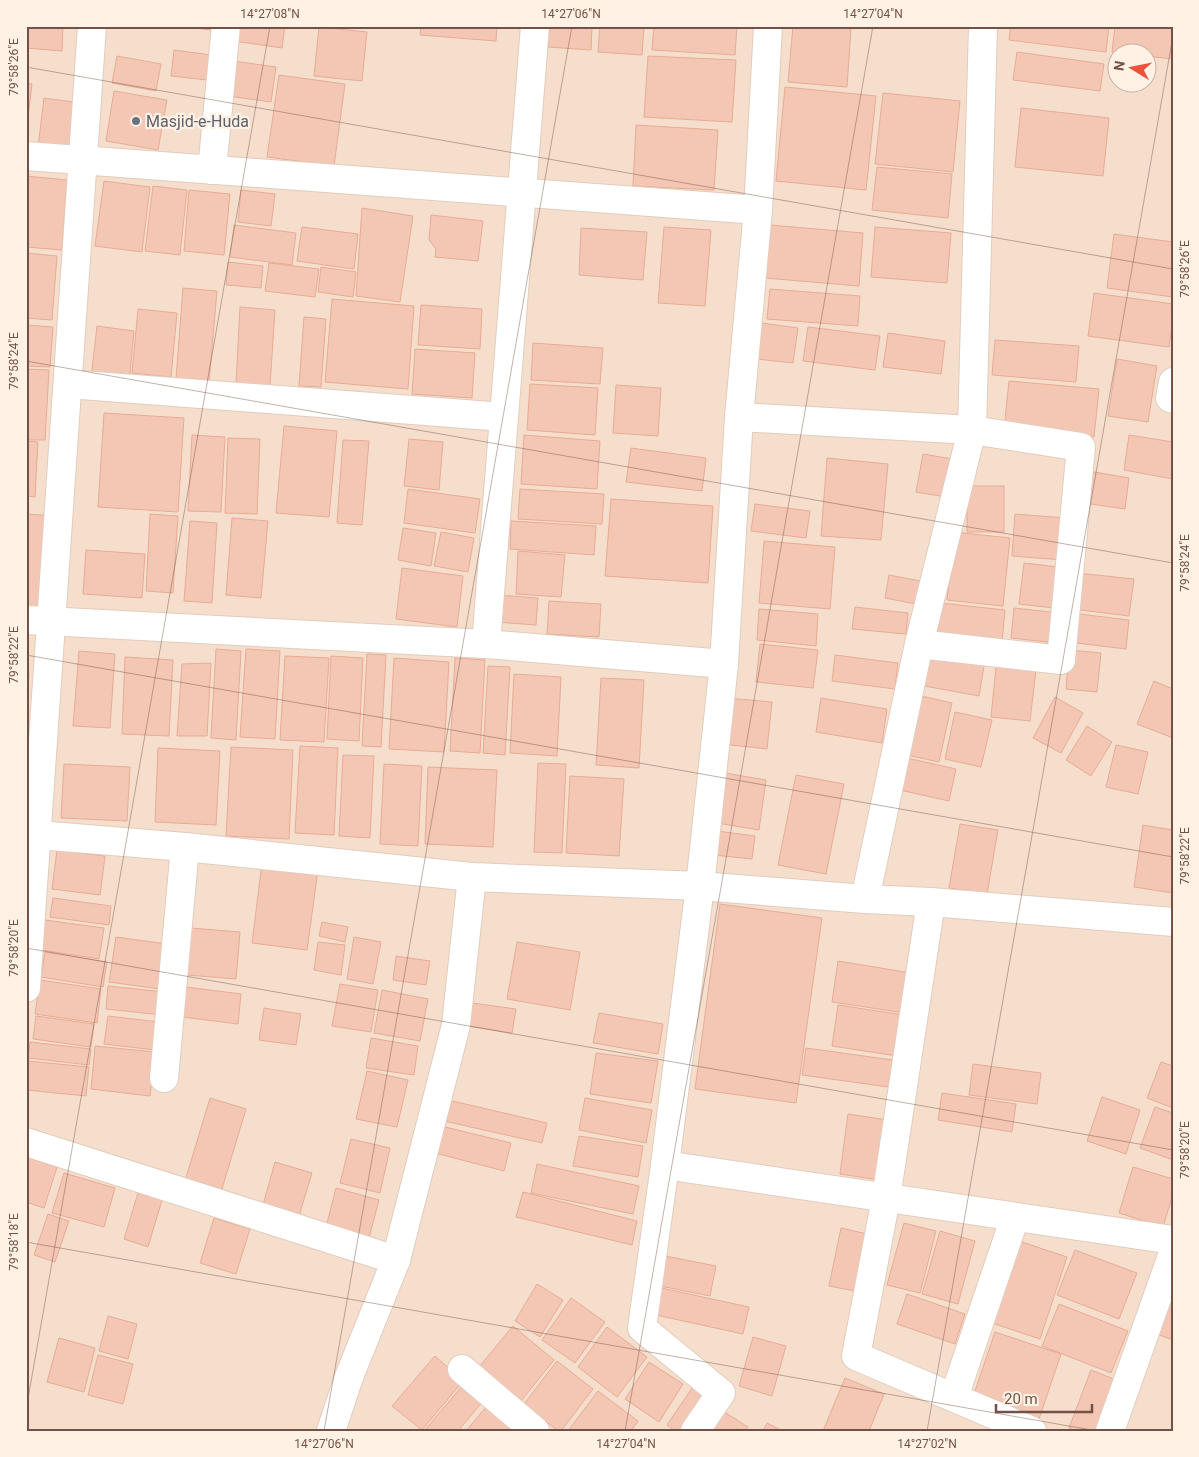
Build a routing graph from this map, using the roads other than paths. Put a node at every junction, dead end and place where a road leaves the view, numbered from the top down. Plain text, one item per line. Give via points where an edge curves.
1 (92, 26) edge
2 (226, 26) edge
3 (535, 26) edge
4 (768, 26) edge
5 (983, 26) edge
6 (26, 156) edge
7 (83, 160) junction
8 (212, 170) junction
9 (522, 192) junction
10 (758, 210) junction
11 (1173, 382) edge
12 (68, 384) junction
13 (1173, 399) edge
14 (504, 417) junction
15 (739, 417) junction
16 (972, 430) junction
17 (39, 620) edge
18 (486, 644) junction
19 (919, 644) junction
20 (724, 664) junction
21 (32, 834) edge
22 (185, 847) junction
23 (472, 877) junction
24 (700, 886) junction
25 (864, 900) junction
26 (931, 902) junction
27 (1173, 922) edge
28 (26, 988) edge
29 (164, 1078) dead end
30 (26, 1142) edge
31 (665, 1165) junction
32 (886, 1198) junction
33 (1015, 1217) junction
34 (1173, 1240) edge
35 (1173, 1253) edge
36 (396, 1260) junction
37 (462, 1369) dead end
38 (954, 1397) junction
39 (331, 1431) edge
40 (535, 1431) edge
41 (695, 1431) edge
42 (1032, 1431) edge
43 (1110, 1431) edge

1 - 7 street
2 - 8 street
3 - 9 street
4 - 10 street
5 - 16 street
6 - 7 street
7 - 8 street
7 - 12 street
8 - 9 street
9 - 10 street
9 - 14 street
10 - 15 street
11 - 13 street via 1170,398
12 - 14 street
12 - 17 street
14 - 18 street
15 - 16 street
15 - 20 street
16 - 19 street
16 - 19 street via 1080,447 1061,660
17 - 18 street
17 - 21 street
18 - 20 street
19 - 25 street
20 - 24 street
21 - 22 street
21 - 28 street
22 - 23 street
22 - 29 street
23 - 24 street
23 - 36 street via 456,1025
24 - 25 street
24 - 31 street
25 - 26 street
26 - 27 street
26 - 32 street
30 - 36 street
31 - 32 street
31 - 41 street via 642,1328 721,1393
32 - 33 street
32 - 38 street via 856,1356
33 - 34 street
33 - 38 street
35 - 43 street
36 - 39 street via 348,1377
37 - 40 street
38 - 42 street

